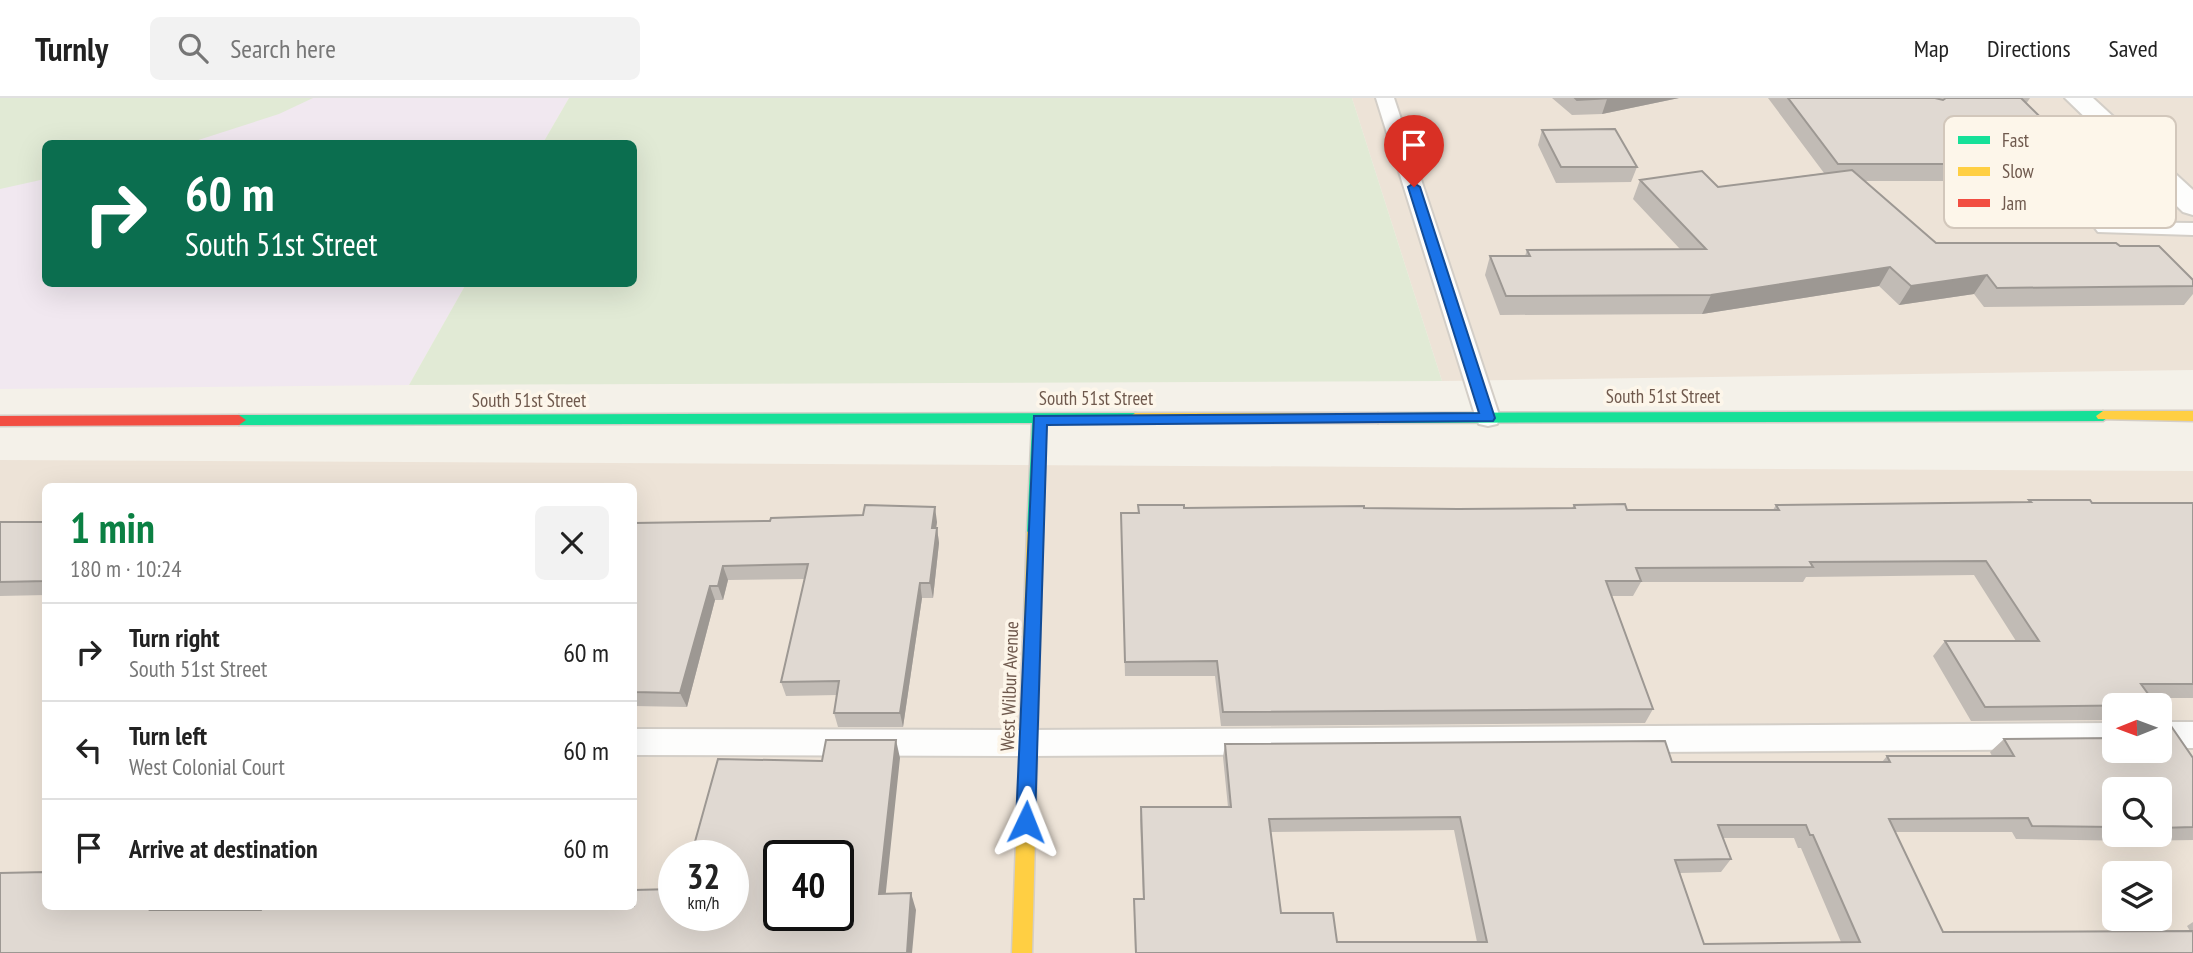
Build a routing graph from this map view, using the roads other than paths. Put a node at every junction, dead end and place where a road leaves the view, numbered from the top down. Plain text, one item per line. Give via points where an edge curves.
1 (1385, 98) edge
2 (2078, 98) edge
3 (2098, 116) edge
4 (2176, 188) edge
5 (2190, 201) edge
6 (2105, 228) dead end
7 (2193, 229) edge
8 (2193, 416) edge
9 (1488, 418) junction
10 (1039, 420) junction
11 (0, 421) edge
12 (2172, 735) edge
13 (2193, 735) edge
14 (2102, 736) edge
15 (637, 741) edge
16 (1028, 743) junction
17 (1022, 953) edge

1 - 9 lane
2 - 3 street
4 - 5 street
6 - 7 lane
8 - 9 street, South 51st Street
9 - 10 street, South 51st Street
10 - 11 street, South 51st Street
10 - 16 street, West Wilbur Avenue
12 - 13 lane
14 - 16 lane
15 - 16 lane
16 - 17 street, West Wilbur Avenue

